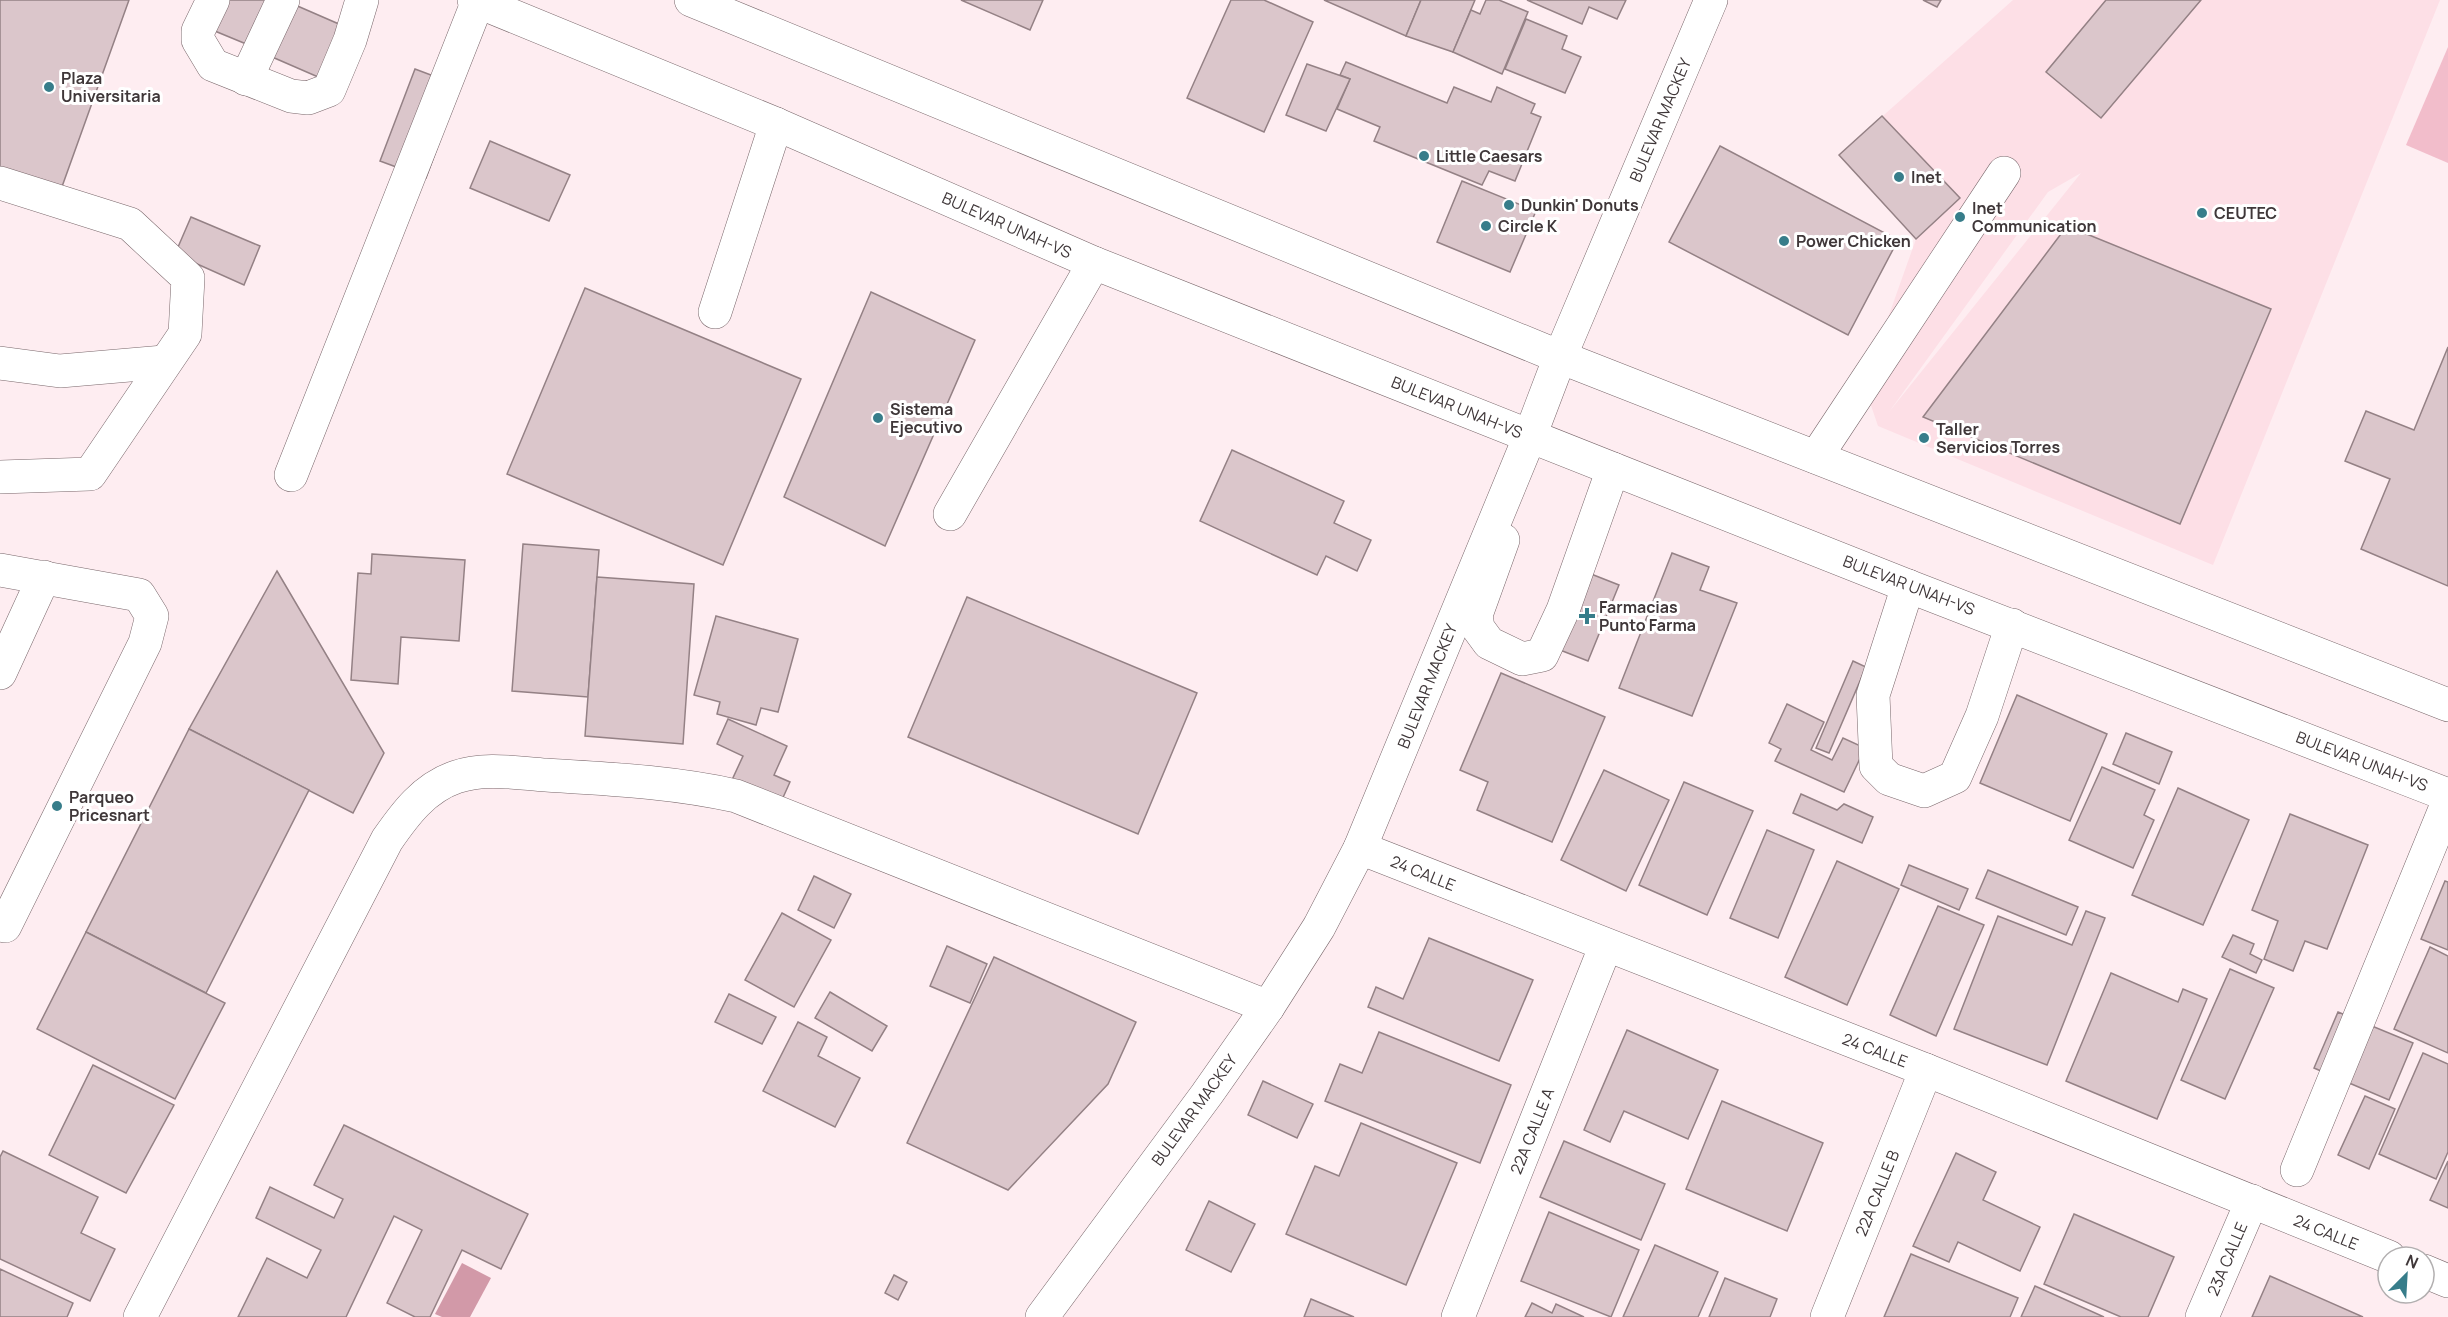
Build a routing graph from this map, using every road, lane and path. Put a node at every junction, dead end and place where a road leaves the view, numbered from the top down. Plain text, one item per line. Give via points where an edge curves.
1 (213, 0) edge
2 (284, 0) edge
3 (362, 0) edge
4 (691, 0) edge
5 (1711, 0) edge
6 (476, 1) edge
7 (246, 79) junction
8 (776, 124) junction
9 (2004, 173) dead end
10 (0, 183) edge
11 (1094, 263) junction
12 (715, 312) dead end
13 (1560, 357) junction
14 (164, 362) junction
15 (0, 363) edge
16 (1537, 439) junction
17 (1816, 458) junction
18 (1613, 469) junction
19 (291, 475) dead end
20 (0, 477) edge
21 (950, 514) dead end
22 (0, 570) edge
23 (44, 577) junction
24 (1908, 586) junction
25 (2012, 625) junction
26 (0, 673) edge
27 (2448, 705) edge
28 (2448, 795) edge
29 (2448, 801) edge
30 (1360, 848) junction
31 (2, 929) edge
32 (1606, 945) junction
33 (1268, 1007) junction
34 (1926, 1070) junction
35 (2297, 1170) dead end
36 (2252, 1201) junction
37 (2376, 1252) edge
38 (140, 1317) edge
39 (1042, 1317) edge
40 (1458, 1317) edge
41 (1827, 1317) edge
42 (2202, 1317) edge

1 - 7 main road via 198,31 198,40 213,65
2 - 7 main road
3 - 7 main road via 329,90 308,98 291,96
4 - 13 main road
5 - 13 main road, BULEVAR MACKEY
6 - 8 main road, BULEVAR UNAH-VS
6 - 19 main road
8 - 11 main road, BULEVAR UNAH-VS
8 - 12 main road
9 - 17 main road
10 - 14 main road via 130,224 188,278 185,334
11 - 16 main road, BULEVAR UNAH-VS
11 - 21 main road
13 - 16 main road, BULEVAR MACKEY
13 - 17 main road
14 - 15 main road via 60,371
14 - 20 main road via 90,474
16 - 18 main road, BULEVAR UNAH-VS
16 - 18 main road via 1476,615 1478,628 1489,643 1522,659 1542,655 1563,610
16 - 30 main road, BULEVAR MACKEY
17 - 27 main road
18 - 24 main road, BULEVAR UNAH-VS
22 - 23 main road
23 - 26 main road
23 - 31 main road via 139,595 152,616 145,643
24 - 25 main road, BULEVAR UNAH-VS
24 - 25 main road via 1873,695 1876,766 1889,779 1924,791 1955,777 1982,716
25 - 28 main road, BULEVAR UNAH-VS
29 - 35 main road
30 - 32 main road, 24 CALLE
30 - 33 main road, BULEVAR MACKEY via 1319,927
32 - 34 main road, 24 CALLE
32 - 40 main road, 22A CALLE A
33 - 38 main road via 736,796 694,786 602,778 486,771 456,777 429,790 404,814 387,840
33 - 39 main road, BULEVAR MACKEY
34 - 36 main road, 24 CALLE
34 - 41 main road, 22A CALLE B
36 - 37 main road, 24 CALLE
36 - 42 main road, 23A CALLE

